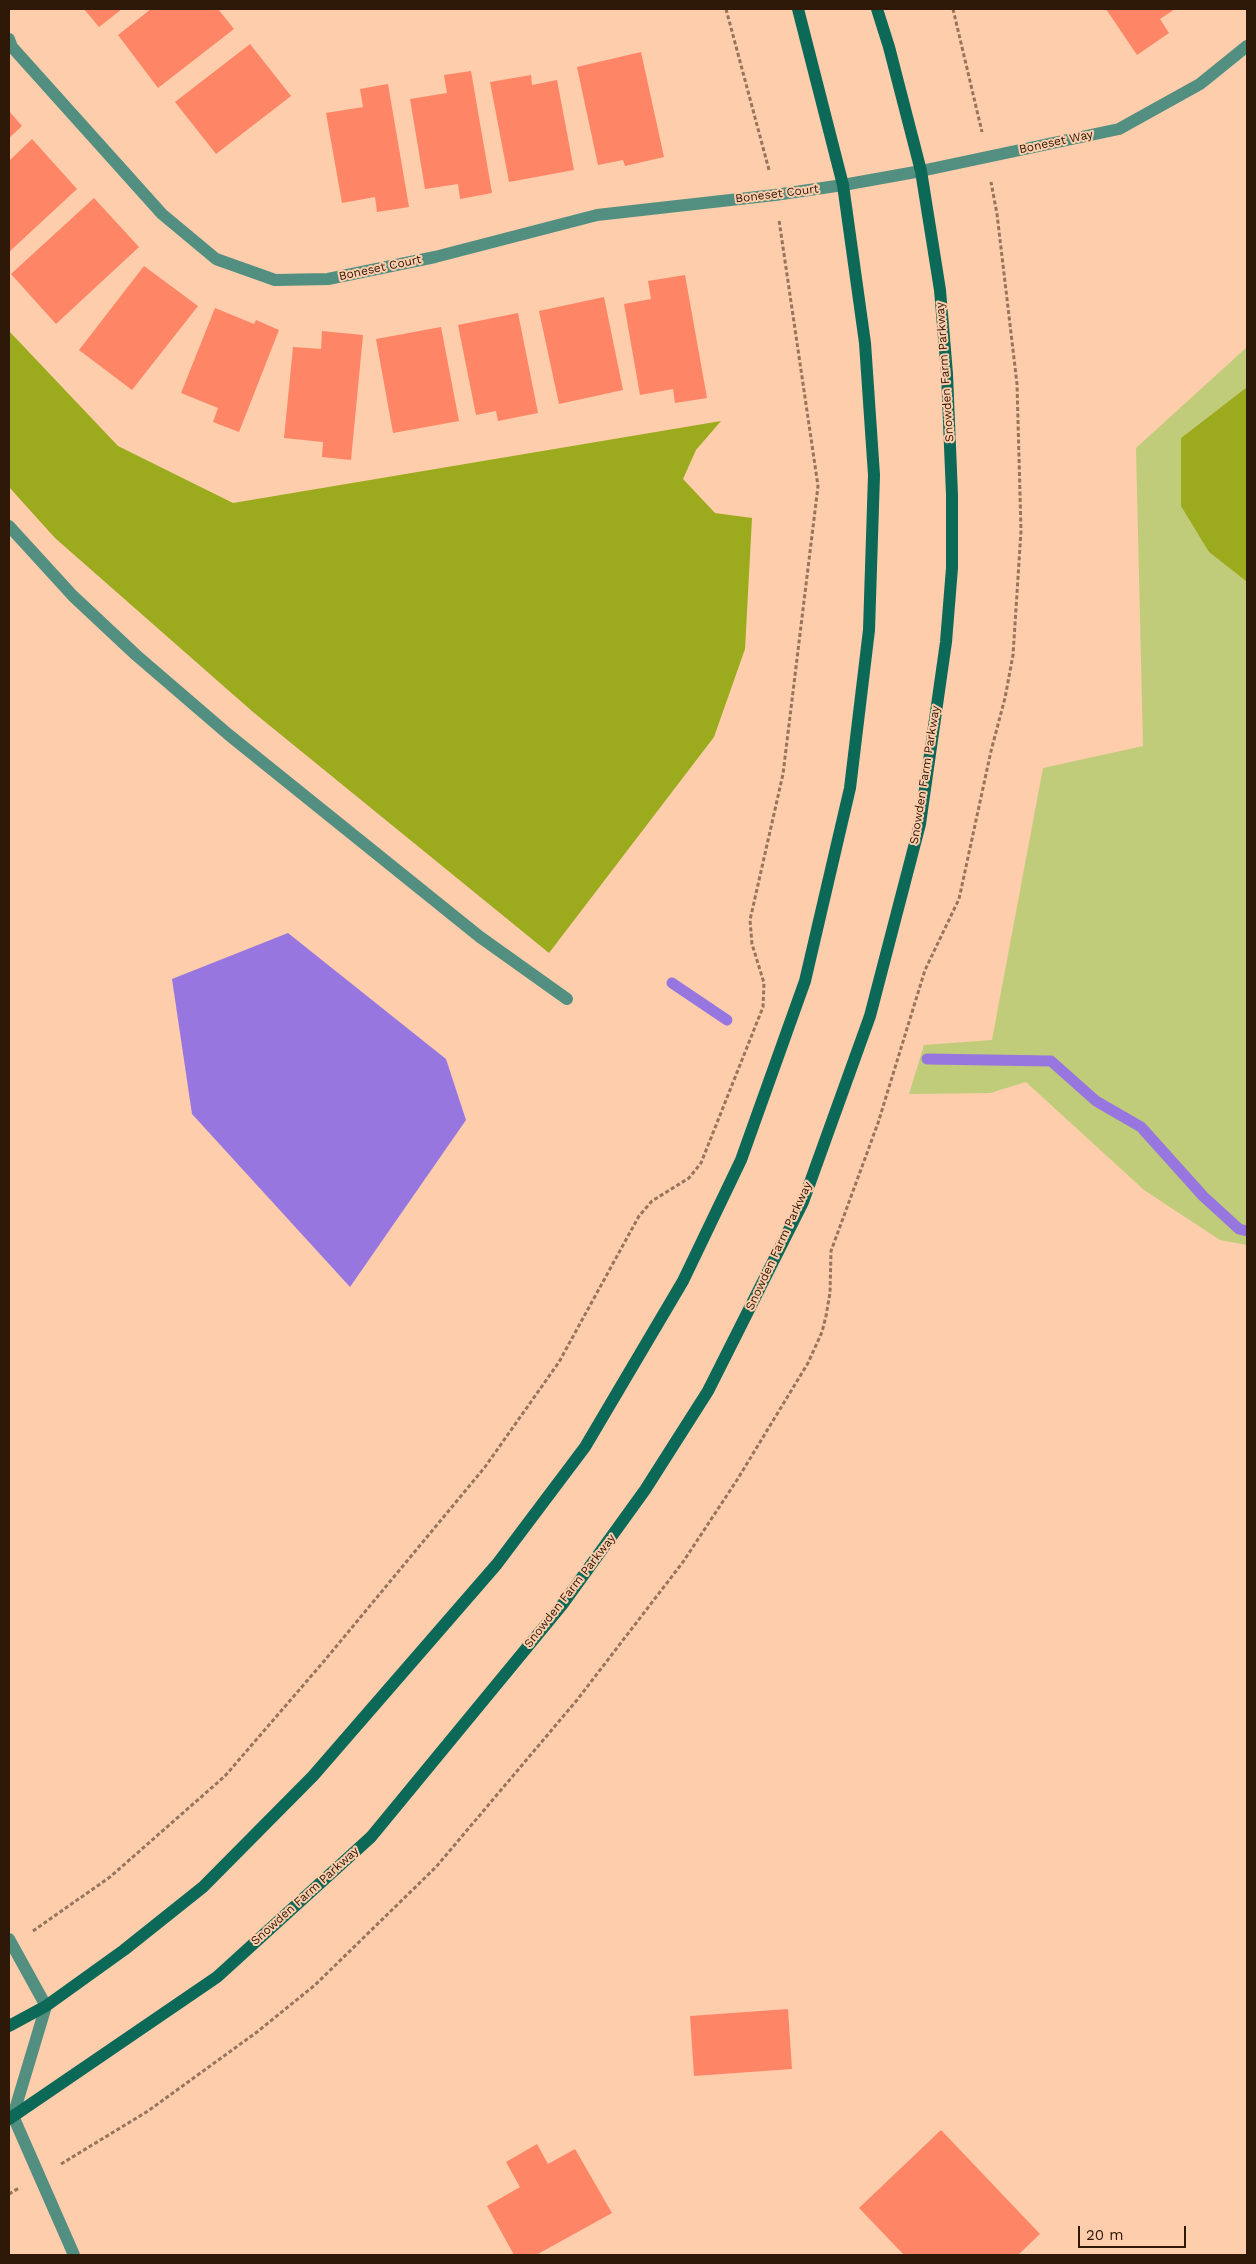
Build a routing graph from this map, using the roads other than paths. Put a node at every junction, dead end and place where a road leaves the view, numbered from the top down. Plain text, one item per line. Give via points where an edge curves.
1 (798, 9) edge
2 (877, 9) edge
3 (9, 39) edge
4 (1247, 46) edge
5 (921, 171) junction
6 (843, 185) junction
7 (9, 526) edge
8 (567, 999) dead end
9 (10, 1942) edge
10 (46, 2006) junction
11 (9, 2026) edge
12 (11, 2117) edge
13 (74, 2255) edge

1 - 6 main road
2 - 5 main road, Snowden Farm Parkway
3 - 6 street, Boneset Court via 12,47 162,214 216,259 276,280 328,279 435,257 597,215
4 - 5 street, Boneset Way via 1200,84 1119,129
5 - 6 street, Boneset Way
5 - 12 main road, Snowden Farm Parkway via 940,290 948,374 952,568 946,642 920,824 870,1016 803,1202 708,1391 646,1490 562,1605 371,1837 217,1977
6 - 10 main road via 865,343 874,475 868,630 850,788 805,981 741,1160 683,1281 590,1438 497,1564 313,1776 203,1887
7 - 8 street via 73,596 229,736 480,937
9 - 10 street
10 - 11 main road
10 - 12 street
12 - 13 street

